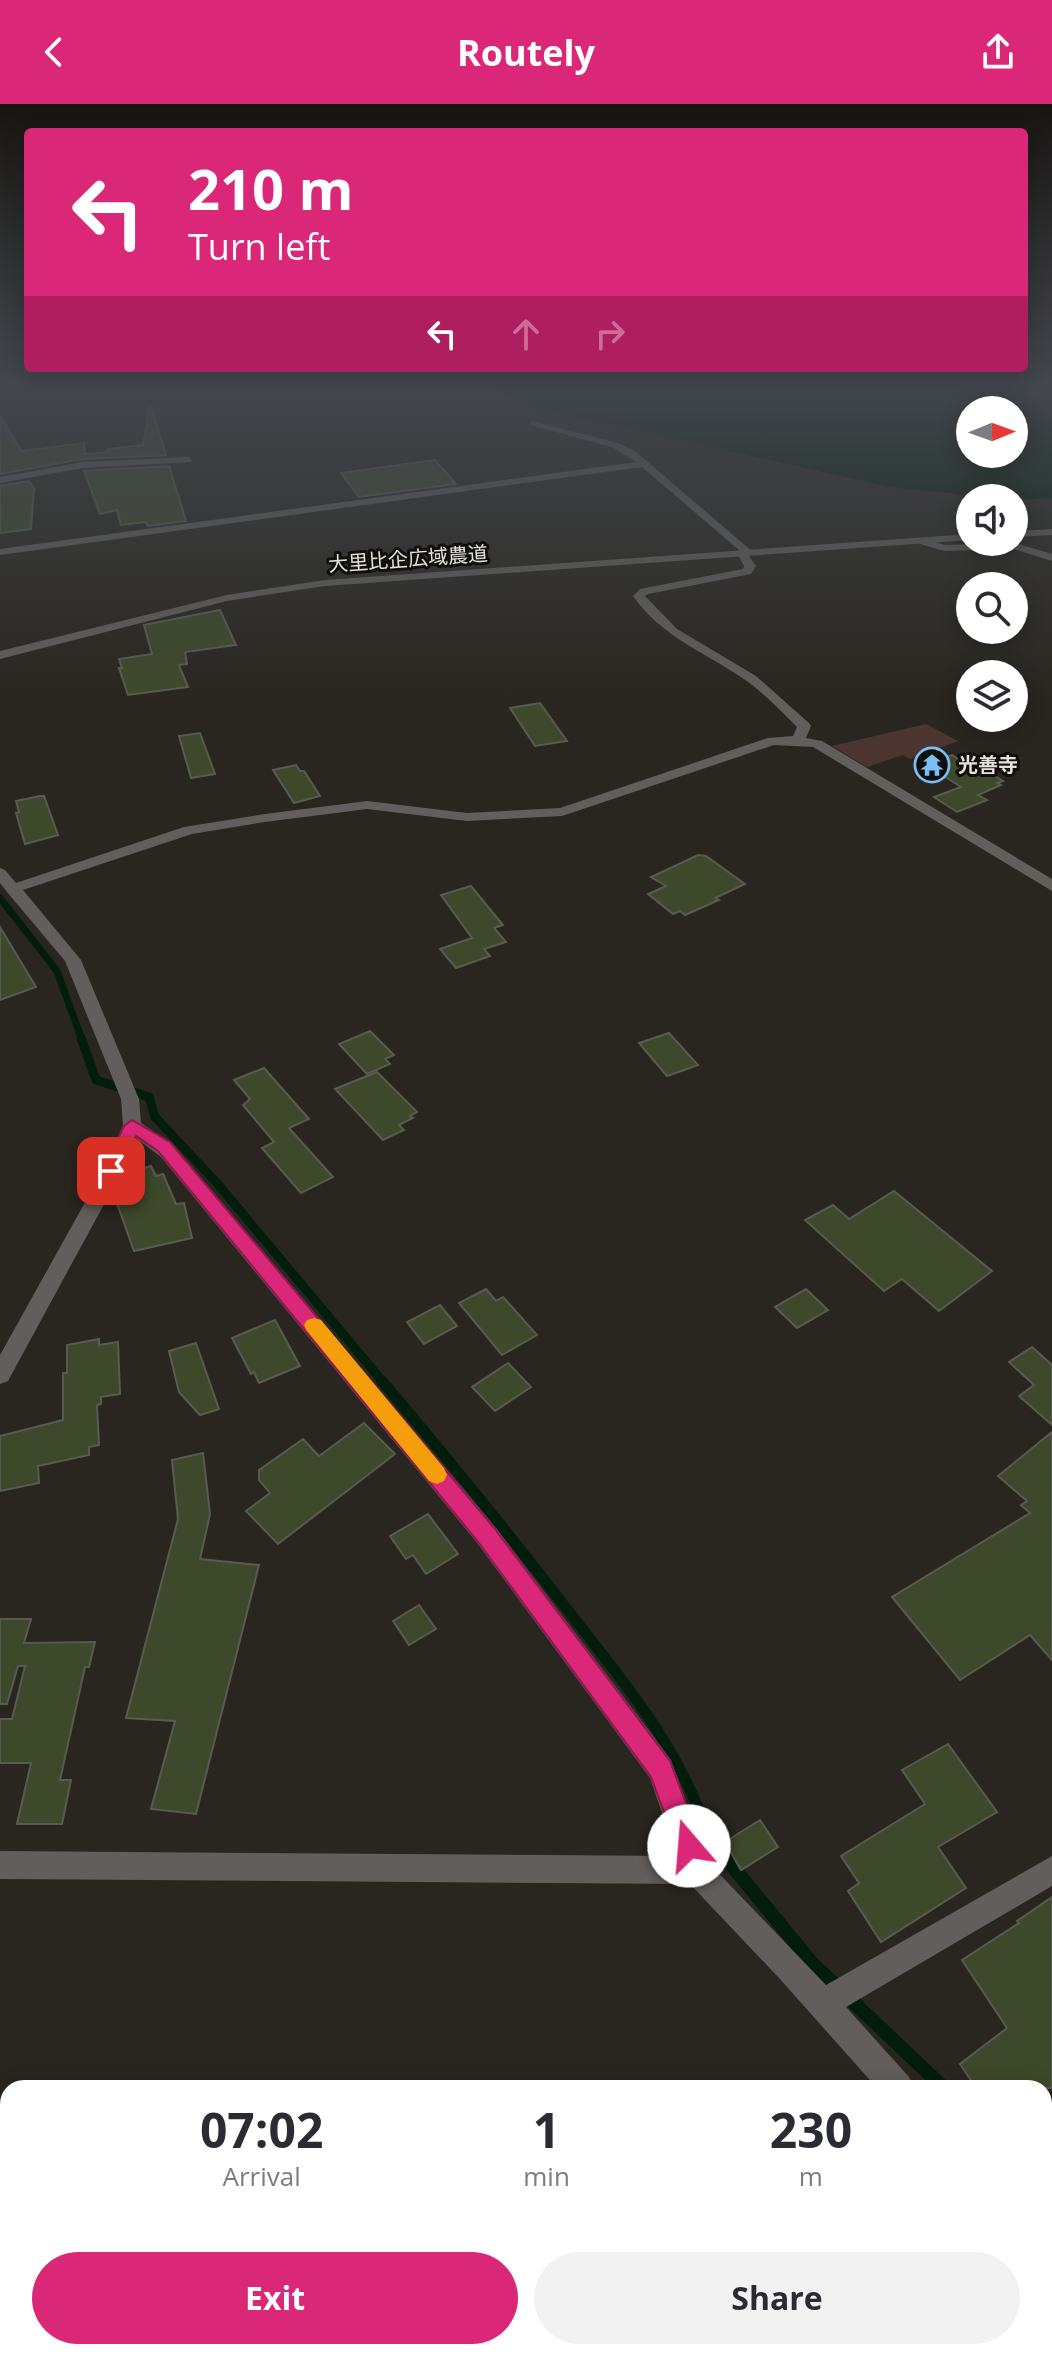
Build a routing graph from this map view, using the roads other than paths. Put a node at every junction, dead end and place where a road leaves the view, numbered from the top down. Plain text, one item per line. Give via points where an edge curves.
1 (478, 486) edge
2 (673, 486) edge
3 (1052, 532) edge
4 (1028, 533) edge
5 (956, 538) edge
6 (921, 541) junction
7 (0, 552) edge
8 (746, 553) junction
9 (1052, 558) edge
10 (0, 655) edge
11 (798, 740) junction
12 (0, 873) edge
13 (1052, 886) edge
14 (12, 889) junction
15 (132, 1126) junction
16 (0, 1375) edge
17 (0, 1865) edge
18 (696, 1870) junction
19 (1052, 1870) edge
20 (822, 2004) junction
21 (891, 2080) edge

1 - 7 street
2 - 8 street
3 - 4 street
5 - 6 street, 大里比企広域農道
6 - 8 street, 大里比企広域農道
6 - 9 street via 944,548 1015,546
8 - 10 street, 大里比企広域農道 via 269,590
8 - 11 street via 747,572 639,596 682,639 743,673 773,697 804,726
11 - 13 street via 817,744
11 - 14 street via 773,741 562,812 467,817 367,805 265,818 189,830
12 - 14 street
14 - 15 street via 73,960 130,1099
15 - 16 street
15 - 18 street via 164,1146 487,1536 661,1770
17 - 18 street
18 - 20 street
19 - 20 street
20 - 21 street

